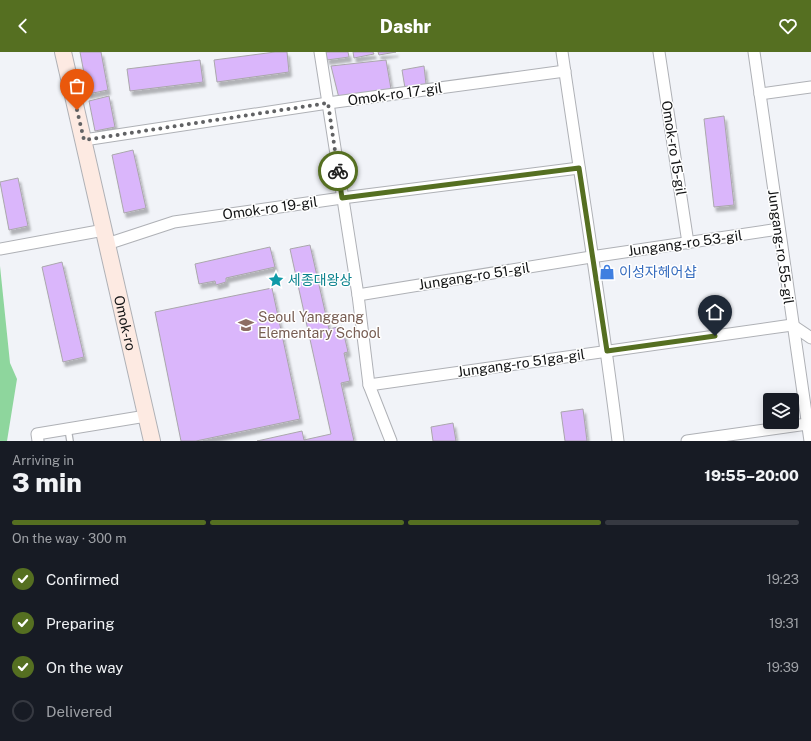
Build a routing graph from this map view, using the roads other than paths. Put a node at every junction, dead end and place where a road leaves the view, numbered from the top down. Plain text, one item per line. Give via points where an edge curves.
1 (63, 52) edge
2 (320, 52) edge
3 (562, 52) edge
4 (659, 52) edge
5 (754, 52) edge
6 (565, 71) junction
7 (811, 86) edge
8 (760, 94) junction
9 (328, 103) junction
10 (84, 140) junction
11 (579, 168) junction
12 (342, 198) junction
13 (779, 229) junction
14 (105, 237) junction
15 (688, 244) junction
16 (0, 249) edge
17 (591, 257) junction
18 (358, 295) junction
19 (792, 325) junction
20 (811, 338) edge
21 (607, 351) junction
22 (369, 385) junction
23 (146, 416) junction
24 (807, 424) junction
25 (68, 429) junction
26 (38, 438) edge
27 (715, 439) edge
28 (70, 441) edge
29 (152, 441) edge
30 (391, 441) edge
31 (618, 441) edge
32 (687, 441) edge
33 (810, 441) edge

1 - 10 main road, Omok-ro
2 - 9 street
3 - 6 street
4 - 15 street, Omok-ro 15-gil
5 - 8 street, Jungang-ro 55-gil
6 - 9 street, Omok-ro 17-gil
6 - 11 street
7 - 8 street
8 - 13 street, Jungang-ro 55-gil
9 - 10 street, Omok-ro 17-gil
9 - 12 street
10 - 14 main road, Omok-ro
11 - 12 street, Omok-ro 19-gil
11 - 17 street
12 - 14 street, Omok-ro 19-gil via 174,222
12 - 18 street
13 - 15 street, Jungang-ro 53-gil
13 - 19 street, Jungang-ro 55-gil
14 - 16 street
14 - 23 main road, Omok-ro
15 - 17 street, Jungang-ro 53-gil
17 - 18 street, Jungang-ro 51-gil
17 - 21 street
18 - 22 street
19 - 20 street
19 - 21 street, Jungang-ro 51ga-gil
19 - 24 street, Jungang-ro 55-gil
21 - 22 street, Jungang-ro 51ga-gil
21 - 31 street
22 - 30 street
23 - 25 street
23 - 29 main road, Omok-ro
24 - 27 street
24 - 33 street, Jungang-ro 55-gil
25 - 26 street
25 - 28 lane
27 - 32 street

